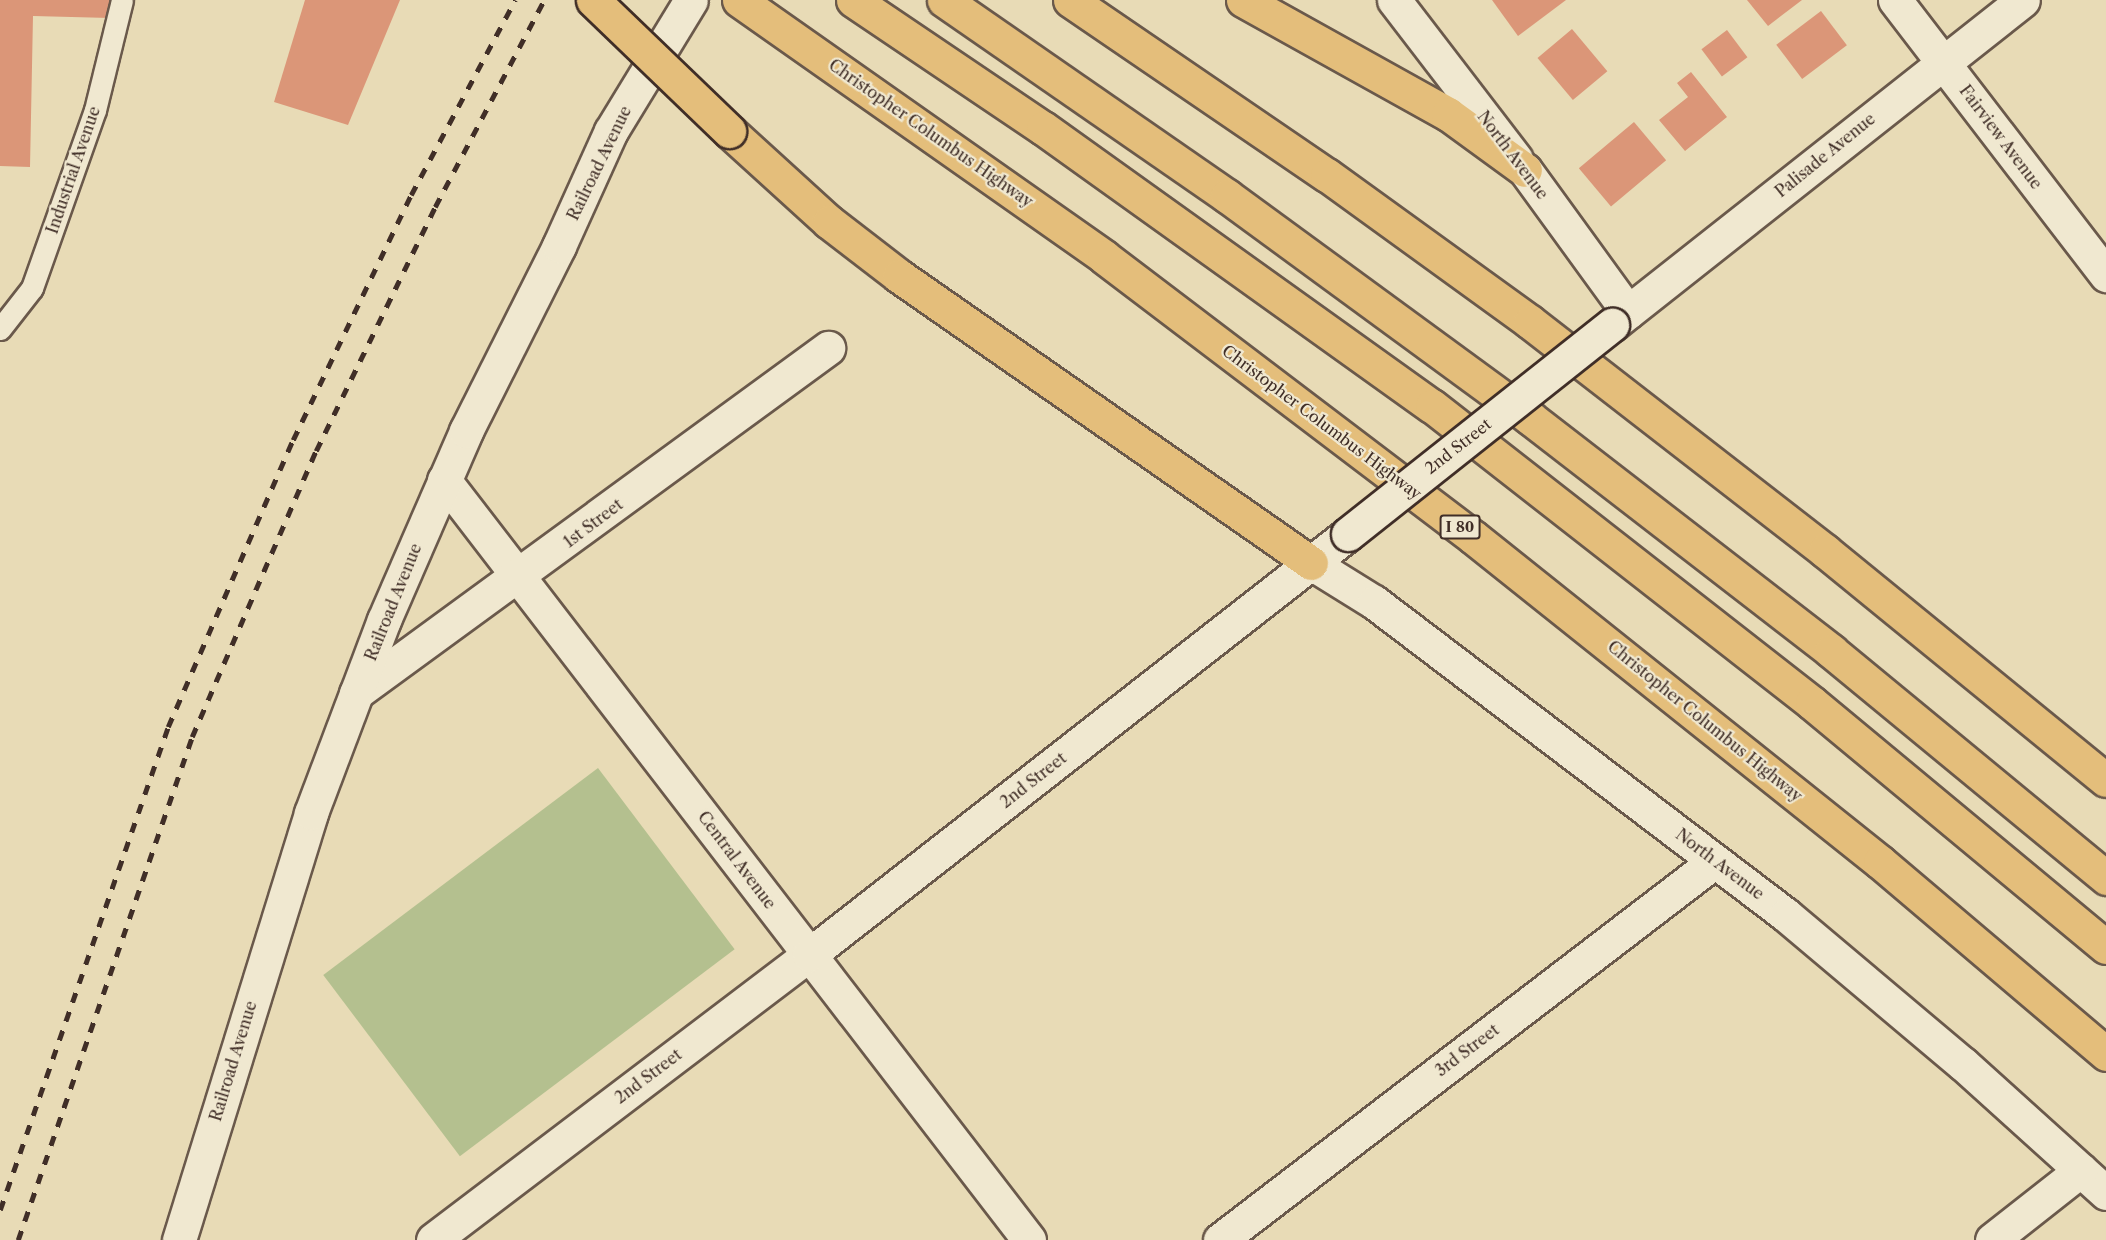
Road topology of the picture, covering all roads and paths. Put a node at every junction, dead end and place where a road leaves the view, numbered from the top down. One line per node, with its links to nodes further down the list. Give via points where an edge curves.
1 (122, 0): 16 (lane, Industrial Avenue, via 95,110 32,288)
2 (593, 0): 19 (highway, bridge, via 821,215 898,276)
3 (691, 0): 18 (street, Railroad Avenue, via 611,131)
4 (739, 0): 27 (highway, Christopher Columbus Highway / I 80, via 1104,257 1473,537 1871,854)
5 (853, 0): 25 (highway, via 1052,134 1432,406 1812,703)
6 (944, 0): 24 (highway, via 1227,196 1530,418 1831,651)
7 (1070, 0): 22 (highway, via 1327,175 1539,329 1843,565)
8 (1243, 0): 13 (highway, via 1448,114)
9 (1394, 0): 13 (street, North Avenue)
10 (1895, 0): 12 (street, Fairview Avenue)
11 (2023, 0): 12 (street, Palisade Avenue)
12 (1942, 61): 14 (street, Fairview Avenue); 15 (street, Palisade Avenue)
13 (1525, 170): 15 (street, North Avenue)
14 (2106, 275)
15 (1620, 318): 19 (street, 2nd Street, bridge)
16 (0, 329)
17 (828, 348): 20 (street, 1st Street)
18 (444, 480): 20 (street, Central Avenue); 21 (street, Railroad Avenue)
19 (1311, 563): 23 (street, North Avenue, via 1374,602); 26 (street, 2nd Street)
20 (521, 576): 21 (street, 1st Street); 26 (street, Central Avenue)
21 (356, 693): 30 (street, Railroad Avenue, via 311,813)
22 (2106, 780)
23 (1715, 861): 28 (street, North Avenue, via 1962,1063); 33 (street, 3rd Street)
24 (2106, 878)
25 (2106, 947)
26 (809, 955): 31 (street, 2nd Street); 32 (street, Central Avenue)
27 (2106, 1054)
28 (2081, 1170): 29 (street, North Avenue); 34 (street)
29 (2106, 1193)
30 (178, 1240)
31 (433, 1240)
32 (1029, 1240)
33 (1220, 1240)
34 (1992, 1240)

